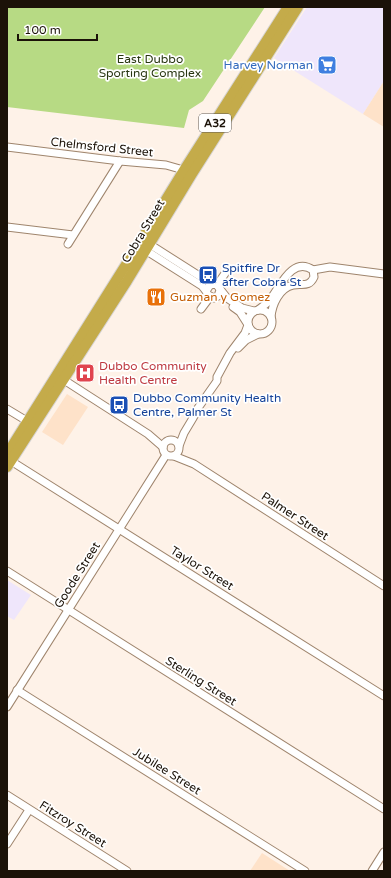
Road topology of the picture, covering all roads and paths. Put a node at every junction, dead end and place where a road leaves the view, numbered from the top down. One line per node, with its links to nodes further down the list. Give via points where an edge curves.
1 (288, 7): 5 (highway, Cobra Street / A32)
2 (298, 7): 5 (highway, Cobra Street / A32)
3 (7, 147): 4 (street, Chelmsford Street)
4 (120, 161): 5 (street, Chelmsford Street, via 166,165); 7 (street)
5 (188, 172): 9 (highway, Cobra Street / A32)
6 (7, 227): 7 (street)
7 (73, 235): 8 (street)
8 (68, 244)
9 (144, 245): 13 (street); 14 (street, via 202,286); 21 (highway, Cobra Street / A32); 22 (highway, Cobra Street / A32)
10 (312, 270): 12 (street, via 330,267); 16 (street, via 302,267 291,271 269,301); 17 (street, via 314,277 310,283 291,286 281,293 272,307)
11 (226, 272): 13 (street)
12 (384, 274)
13 (216, 286): 14 (street, via 208,286); 14 (street, via 218,296); 16 (street, via 239,306)
14 (210, 295): 15 (street); 18 (street, via 237,309)
15 (201, 309)
16 (256, 310): 17 (street, via 266,311); 18 (street, via 249,316)
17 (271, 317): 19 (street, via 272,324 268,331)
18 (248, 324): 19 (street, via 251,331); 20 (street)
19 (258, 334): 20 (street, via 246,340)
20 (226, 362): 23 (street, via 217,376 217,381)
21 (64, 380): 22 (highway, via 55,382); 27 (street)
22 (51, 392): 25 (highway, Cobra Street / A32); 26 (highway, Cobra Street / A32)
23 (198, 408): 28 (street); 30 (street)
24 (7, 409): 25 (street)
25 (27, 421): 26 (highway); 33 (highway, Cobra Street / A32)
26 (27, 434): 33 (highway, Cobra Street / A32)
27 (148, 434): 28 (street); 29 (street)
28 (169, 440): 29 (street); 30 (street, via 177,442)
29 (162, 447): 31 (street)
30 (179, 447): 32 (street); 34 (street, Palmer Street)
31 (166, 455): 32 (street); 35 (street, Goode Street)
32 (174, 456): 34 (street, Palmer Street)
33 (8, 461): 35 (street, Taylor Street)
34 (194, 464): 37 (street, Palmer Street)
35 (119, 529): 38 (street, Goode Street); 40 (street, Taylor Street)
36 (7, 571): 38 (street, Sterling Street)
37 (384, 586)
38 (68, 610): 39 (street, Goode Street); 43 (street, Sterling Street)
39 (17, 690): 41 (street, Goode Street); 49 (street, Jubilee Street)
40 (384, 696)
41 (7, 706)
42 (7, 796): 44 (street, Fitzroy Street)
43 (384, 809)
44 (29, 810): 45 (street); 47 (street, Fitzroy Street)
45 (7, 844)
46 (384, 852): 50 (street)
47 (119, 869): 48 (street, Fitzroy Street)
48 (127, 871)
49 (305, 871)
50 (372, 871)

